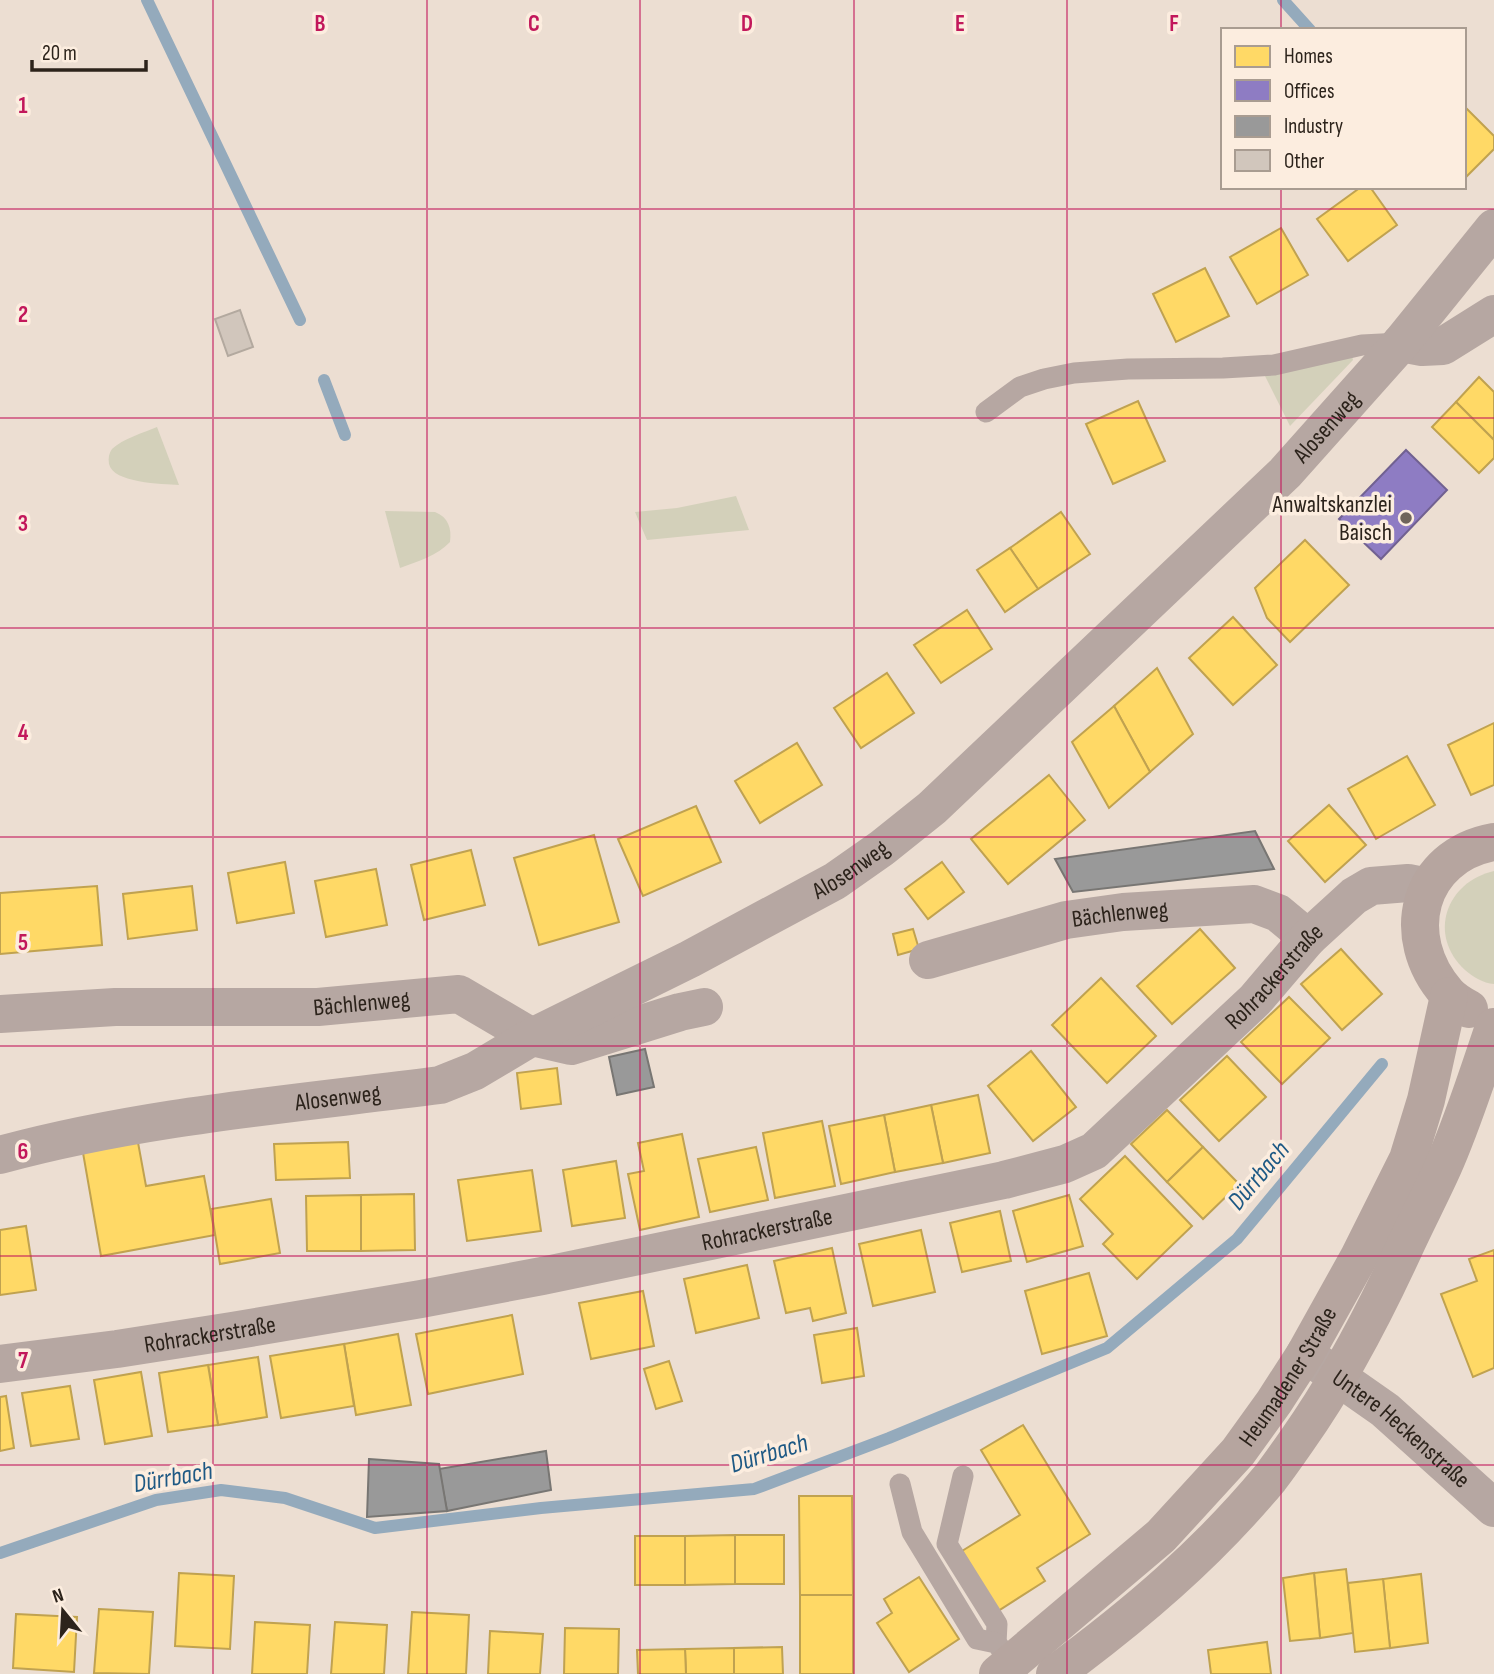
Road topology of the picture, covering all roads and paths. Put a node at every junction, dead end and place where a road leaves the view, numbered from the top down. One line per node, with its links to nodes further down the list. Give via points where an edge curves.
1 (1494, 228): 3 (street, Alosenweg)
2 (1494, 314): 3 (street, via 1443,346)
3 (1401, 342): 4 (lane, via 1362,345 1274,365 1074,373 1020,387); 14 (street, Alosenweg, via 1285,473 932,808 882,848 835,881)
4 (986, 412)
5 (1494, 842): 6 (main road, via 1475,846 1449,862)
6 (1428, 887): 7 (street, Rohrackerstraße, via 1408,883 1371,886); 9 (main road, via 1419,931 1424,955)
7 (1308, 938): 8 (street, Bächlenweg, via 1278,913 1254,904 1066,920); 17 (street, Rohrackerstraße, via 1255,1000 1094,1151 1065,1164 874,1208 434,1296)
8 (928, 960)
9 (1450, 996): 12 (main road); 16 (main road, Heumadener Straße, via 1408,1159)
10 (704, 1007): 14 (street, Bächlenweg, via 571,1046)
11 (0, 1014): 14 (street, Bächlenweg, via 115,1007 318,1007 459,994)
12 (1494, 1019)
13 (1494, 1027): 18 (main road, Heumadener Straße, via 1443,1166)
14 (532, 1037): 15 (street, Alosenweg, via 475,1071 440,1085 171,1119)
15 (0, 1155)
16 (1305, 1354): 18 (street, Untere Heckenstraße); 22 (main road, Heumadener Straße, via 1238,1452 1161,1536)
17 (0, 1364)
18 (1338, 1377): 21 (street, Untere Heckenstraße, via 1385,1410); 23 (main road, Heumadener Straße, via 1272,1476 1232,1522 1181,1573)
19 (963, 1476): 22 (lane, via 947,1544 997,1624)
20 (900, 1483): 22 (lane, via 912,1532 977,1639)
21 (1494, 1508)
22 (1007, 1663)
23 (1055, 1674)

